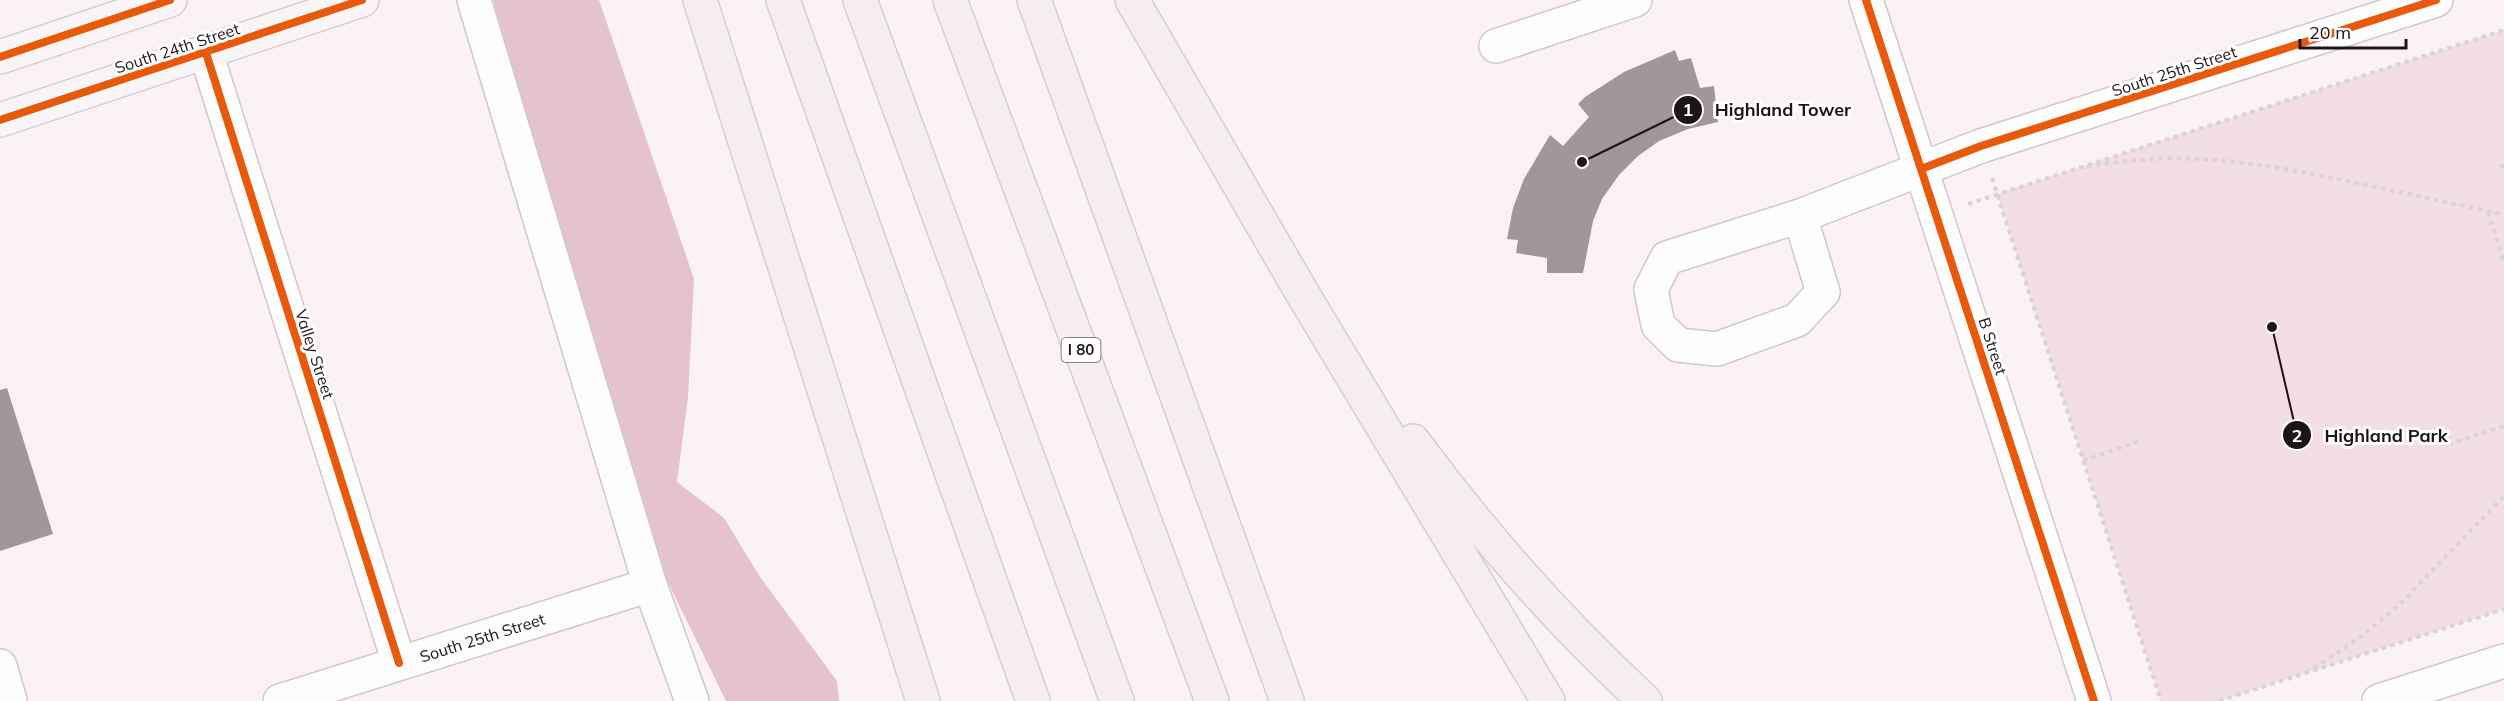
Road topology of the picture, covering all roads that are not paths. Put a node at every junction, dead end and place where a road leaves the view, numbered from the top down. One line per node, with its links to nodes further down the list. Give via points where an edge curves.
1 (170, 0): 15 (main road)
2 (362, 0): 14 (main road, South 24th Street)
3 (474, 0): 20 (street)
4 (700, 0): 27 (highway)
5 (783, 0): 28 (highway)
6 (860, 0): 29 (highway)
7 (950, 0): 30 (highway, I 80)
8 (1034, 0): 31 (highway)
9 (1132, 0): 19 (highway)
10 (1635, 0): 13 (street)
11 (1866, 0): 17 (street, B Street)
12 (2436, 0): 17 (street, South 25th Street)
13 (1496, 46)
14 (206, 53): 16 (main road, South 24th Street); 22 (street, Valley Street)
15 (0, 57)
16 (0, 120)
17 (1921, 169): 18 (street, South 25th Street); 34 (street, B Street)
18 (1800, 216): 18 (street, South 25th Street, via 1823,292 1797,320 1717,349 1678,345 1658,326 1651,290 1667,258)
19 (1300, 291): 32 (highway); 33 (highway, via 1452,494 1591,651)
20 (650, 585): 22 (street, South 25th Street); 26 (street)
21 (2504, 661): 35 (street)
22 (399, 663): 25 (street, South 25th Street)
23 (0, 666): 24 (street)
24 (10, 701)
25 (282, 701)
26 (692, 701)
27 (925, 701)
28 (1033, 701)
29 (1117, 701)
30 (1212, 701)
31 (1287, 701)
32 (1548, 701)
33 (1645, 701)
34 (2094, 701)
35 (2379, 701)

